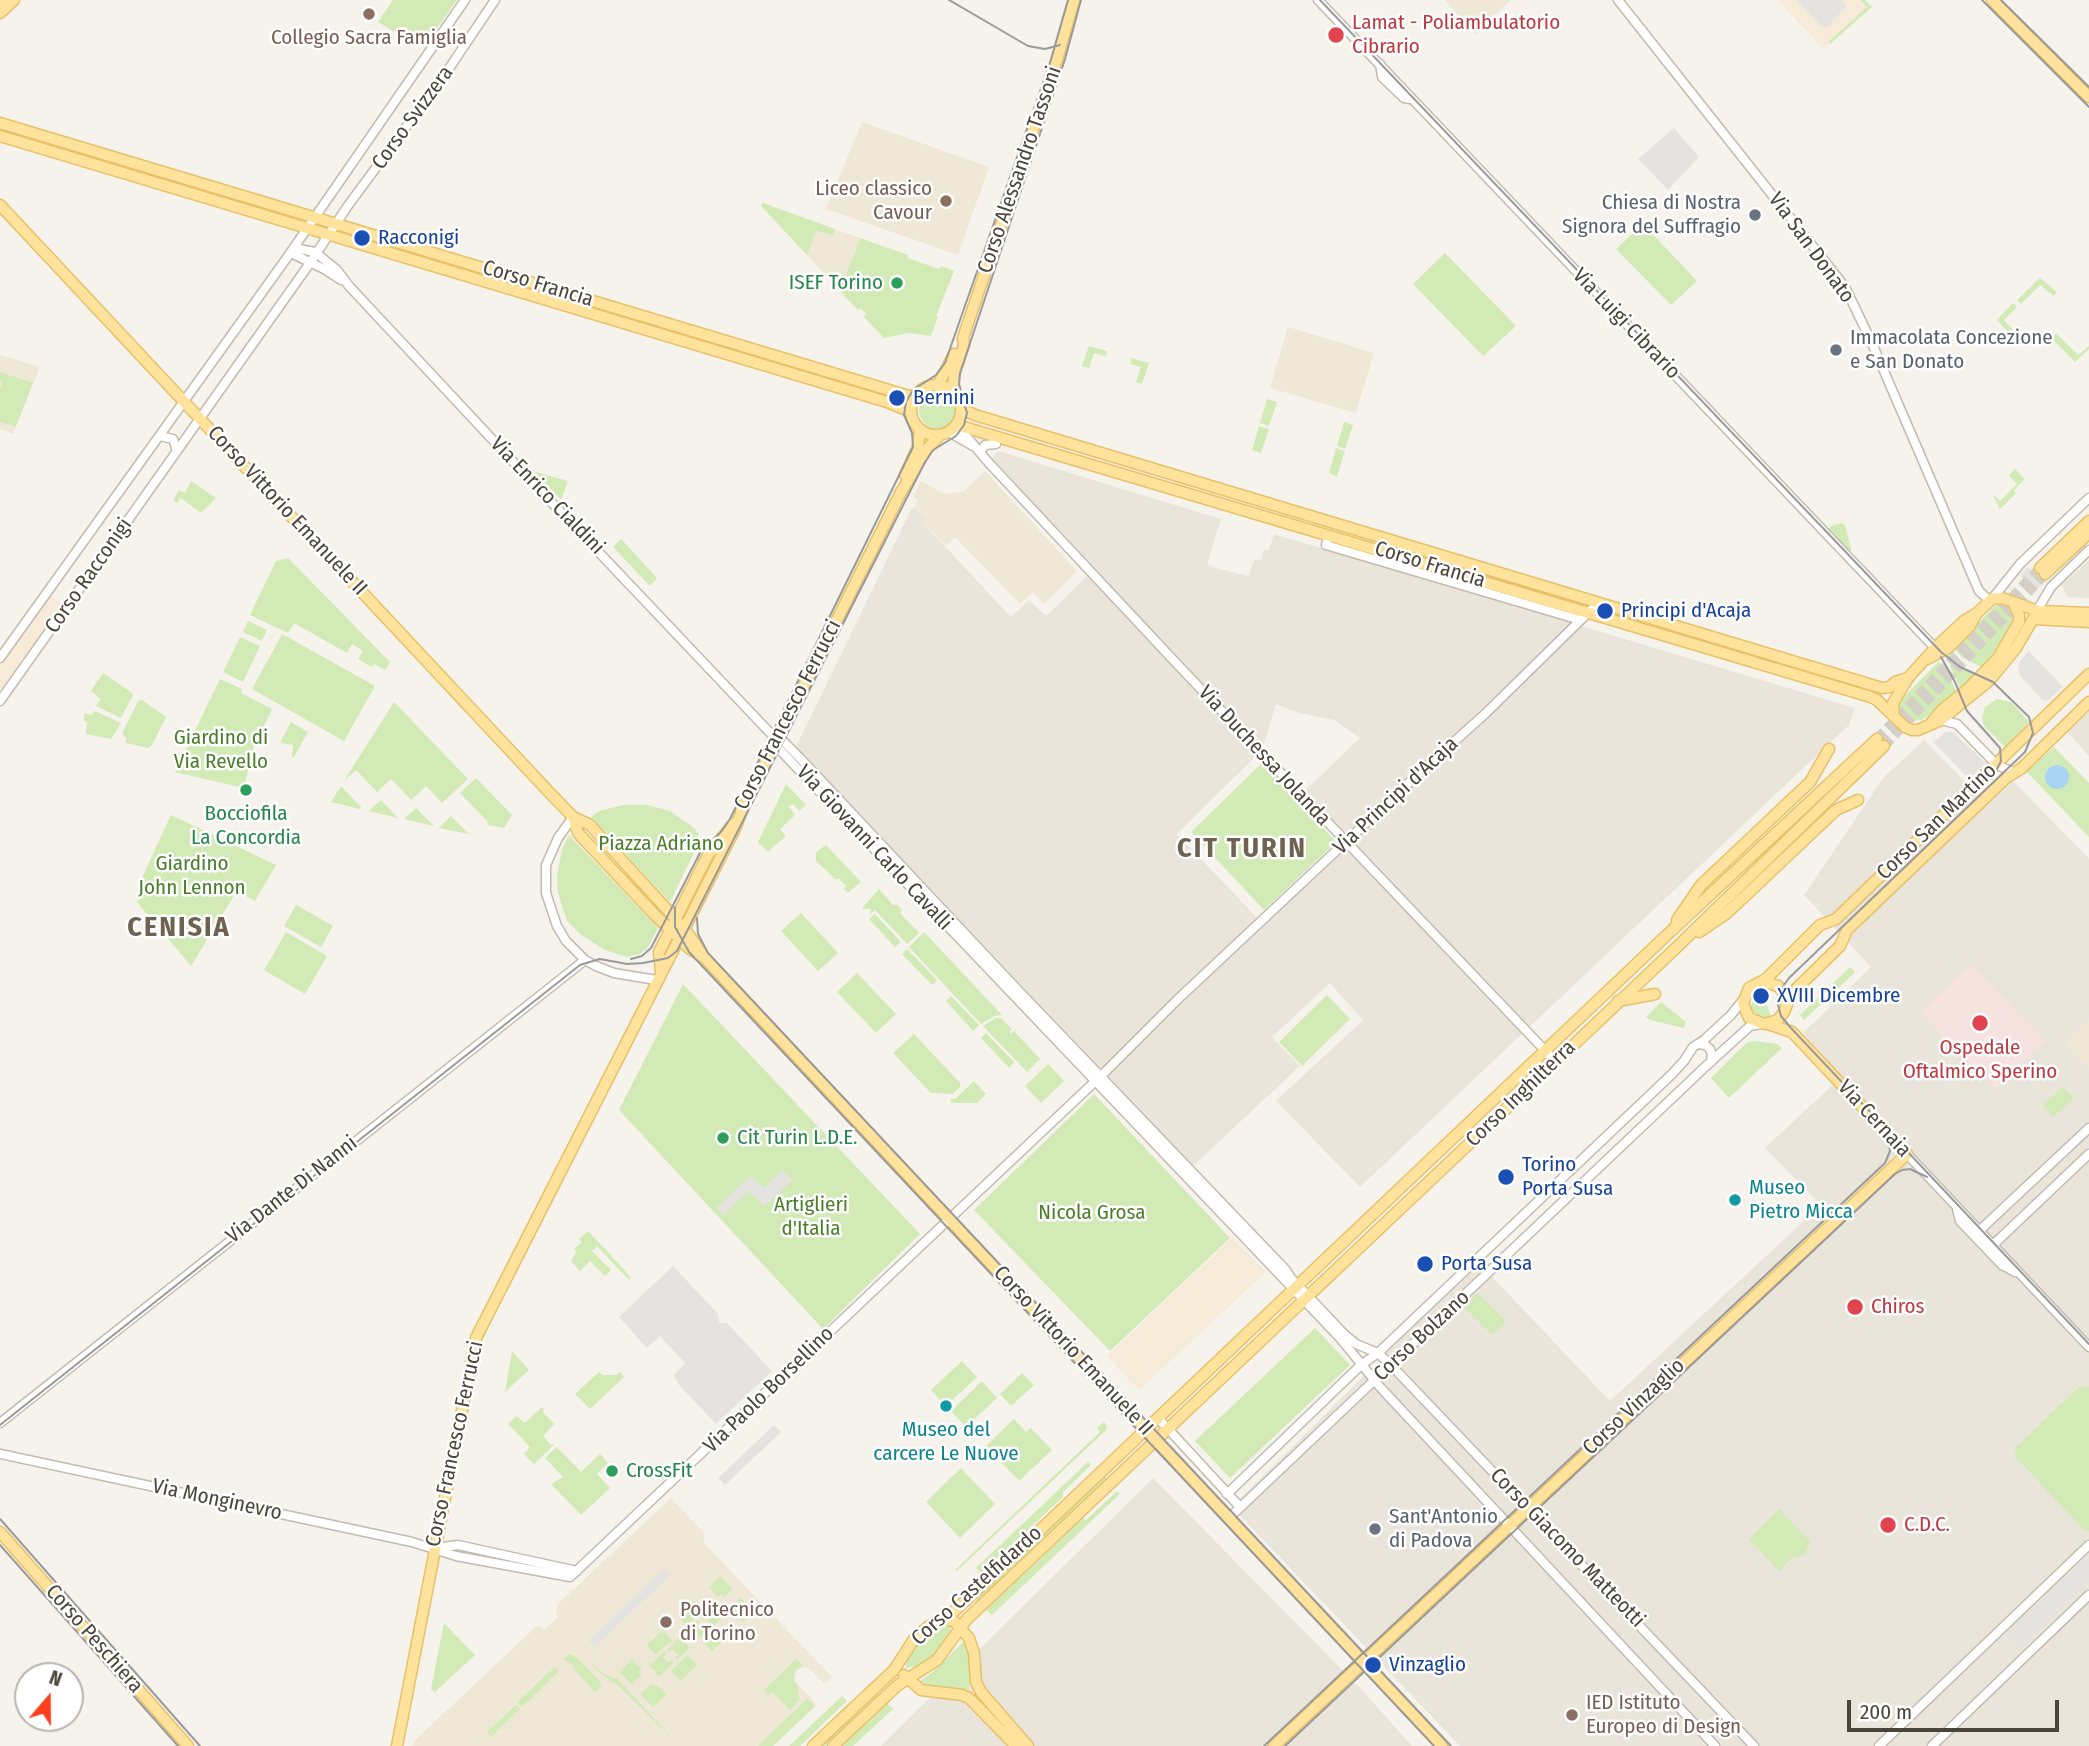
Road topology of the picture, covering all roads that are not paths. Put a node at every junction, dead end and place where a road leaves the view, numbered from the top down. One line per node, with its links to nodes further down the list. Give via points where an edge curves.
1 (14, 0): 8 (main road)
2 (465, 0): 13 (street, Corso Svizzera)
3 (495, 0): 14 (street, Corso Svizzera)
4 (1074, 0): 21 (main road, Corso Alessandro Tassoni)
5 (1318, 0): 51 (street, Via Luigi Cibrario, via 1380,64 1382,76 1394,90 1413,99)
6 (1618, 0): 42 (street, Via San Donato, via 1845,287 1979,591)
7 (1996, 1): 9 (main road)
8 (0, 13)
9 (2089, 97)
10 (0, 123): 13 (main road, Corso Francia)
11 (0, 136): 15 (main road, Corso Francia)
12 (0, 205): 25 (main road, Corso Vittorio Emanuele II)
13 (315, 217): 14 (main road, Corso Francia); 15 (street, Corso Svizzera)
14 (336, 224): 16 (street, Corso Svizzera); 24 (main road, Corso Francia)
15 (308, 228): 16 (main road, Corso Francia); 17 (street, Corso Racconigi)
16 (329, 234): 18 (street, Corso Racconigi); 27 (main road, Corso Francia)
17 (292, 251): 18 (street, via 300,248); 19 (street); 25 (street, Corso Racconigi)
18 (317, 253): 19 (street, Corso Racconigi); 20 (street, Via Enrico Cialdini)
19 (310, 264): 20 (street); 28 (street, Corso Racconigi)
20 (349, 286): 62 (street, Via Enrico Cialdini)
21 (963, 338): 22 (main road); 23 (main road)
22 (938, 385): 23 (main road); 24 (main road)
23 (953, 391): 26 (main road)
24 (916, 395): 27 (main road)
25 (185, 401): 28 (main road, Corso Vittorio Emanuele II); 32 (street, Corso Racconigi)
26 (962, 409): 29 (main road); 44 (main road, Corso Francia)
27 (911, 412): 30 (main road)
28 (201, 418): 35 (street, Corso Racconigi); 68 (main road, Corso Vittorio Emanuele II)
29 (957, 425): 31 (main road); 34 (street, Via Duchessa Jolanda); 40 (main road, Corso Francia)
30 (920, 429): 31 (main road); 36 (main road)
31 (944, 434): 34 (street, Via Duchessa Jolanda); 36 (main road, via 927,449)
32 (160, 436): 35 (street, via 173,439); 52 (street, Corso Racconigi)
33 (996, 444): 34 (street)
34 (978, 450): 69 (street, Via Duchessa Jolanda)
35 (177, 451): 57 (street, Corso Racconigi)
36 (901, 492): 62 (main road, Corso Francesco Ferrucci)
37 (2089, 498): 42 (street, via 2020,564)
38 (2089, 521): 39 (main road, via 2042,571)
39 (2089, 533)
40 (1328, 540): 45 (main road, Corso Francia); 49 (street, Corso Francia)
41 (2089, 550): 48 (street, via 2051,587)
42 (1991, 600): 43 (main road); 46 (main road)
43 (2013, 602): 48 (main road); 54 (main road, via 2019,622)
44 (1599, 603): 45 (street, Via Principi d'Acaja); 56 (main road, Corso Francia, via 1882,688)
45 (1588, 612): 49 (street, Via Principi d'Acaja); 59 (main road, Corso Francia, via 1871,697)
46 (1978, 613): 51 (main road); 53 (main road, via 1948,648)
47 (2089, 613): 48 (main road)
48 (2035, 615): 50 (main road); 54 (main road)
49 (1580, 620): 69 (street, Via Principi d'Acaja)
50 (2089, 622)
51 (1935, 648): 53 (main road)
52 (0, 658)
53 (1926, 660): 56 (main road)
54 (2001, 660): 60 (main road, via 1990,681); 61 (main road)
55 (2089, 674): 64 (main road, Corso San Martino)
56 (1908, 678): 59 (main road, via 1893,703)
57 (0, 701)
58 (2089, 702): 65 (main road, Corso San Martino)
59 (1896, 718): 61 (main road, via 1912,730)
60 (1941, 720): 61 (main road); 64 (street, via 1957,724)
61 (1930, 724)
62 (777, 739): 67 (main road, Corso Francesco Ferrucci); 89 (street, Via Giovanni Carlo Cavalli, via 779,749)
63 (1829, 749): 73 (main road, via 1810,782 1701,885)
64 (1997, 765): 65 (street); 77 (main road, Corso San Martino, via 1836,919 1820,925)
65 (2015, 773): 81 (main road, Corso San Martino, via 1847,930 1840,946 1792,993)
66 (1858, 800): 74 (main road, via 1831,814 1727,913)
67 (743, 808): 70 (main road, Corso Francesco Ferrucci, via 708,855); 72 (main road, Corso Francesco Ferrucci)
68 (573, 817): 70 (main road, Corso Vittorio Emanuele II, via 590,825); 71 (main road, Corso Vittorio Emanuele II, via 578,833); 75 (street, via 551,852 545,882 557,926)
69 (1345, 843): 85 (street, Via Duchessa Jolanda); 89 (street, Via Principi d'Acaja)
70 (675, 918): 71 (main road, Corso Francesco Ferrucci); 72 (main road, Corso Vittorio Emanuele II)
71 (670, 929): 72 (main road, Corso Vittorio Emanuele II); 76 (main road, Corso Francesco Ferrucci, via 658,954)
72 (683, 930): 76 (main road, Corso Francesco Ferrucci); 96 (main road, Corso Vittorio Emanuele II, via 690,949 704,957)
73 (1669, 933): 74 (main road, Corso Inghilterra, via 1881,742); 85 (main road, Corso Inghilterra)
74 (1678, 946): 80 (main road, Corso Inghilterra)
75 (585, 960): 76 (street, via 614,973); 110 (street, Via Dante Di Nanni)
76 (658, 976): 122 (main road, Corso Francesco Ferrucci, via 477,1334)
77 (1762, 981): 79 (main road, via 1749,988); 81 (main road, via 1779,986)
78 (1655, 994): 80 (main road)
79 (1743, 1000): 82 (main road, via 1749,1018); 84 (street)
80 (1618, 1002): 87 (main road, Corso Inghilterra)
81 (1786, 1006): 82 (main road, via 1778,1020); 83 (main road, Via Cernaia)
82 (1766, 1024): 83 (main road, Via Cernaia); 88 (street, Corso Bolzano, via 1750,1026)
83 (1792, 1032): 91 (main road, Via Cernaia)
84 (1698, 1044): 86 (street); 88 (street, via 1710,1049)
85 (1546, 1051): 87 (street, Via Duchessa Jolanda); 101 (main road, Corso Inghilterra)
86 (1689, 1054): 88 (street, via 1693,1065); 95 (street, Corso Bolzano)
87 (1555, 1061): 102 (main road, Corso Inghilterra)
88 (1707, 1065): 97 (street, Corso Bolzano)
89 (1098, 1078): 94 (street, Via Principi d'Acaja); 101 (street, Via Giovanni Carlo Cavalli)
90 (2089, 1128): 98 (street)
91 (1907, 1154): 93 (street, Via Cernaia); 117 (main road, Corso Vinzaglio)
92 (2089, 1154): 99 (street)
93 (1956, 1206): 98 (street, Via Cernaia); 100 (street, Via Cernaia, via 1960,1221 2002,1265)
94 (961, 1208): 96 (street, Via Paolo Borsellino)
95 (1527, 1212): 97 (street); 105 (street, Corso Bolzano)
96 (950, 1219): 112 (main road, Corso Vittorio Emanuele II); 123 (street, Via Paolo Borsellino)
97 (1539, 1224): 107 (street, Corso Bolzano)
98 (1979, 1231): 99 (street, Via Cernaia)
99 (1993, 1245): 100 (street, Via Cernaia)
100 (2021, 1275): 104 (street, Via Cernaia)
101 (1295, 1288): 102 (street, Via Giovanni Carlo Cavalli); 109 (main road, Corso Inghilterra)
102 (1305, 1298): 103 (street, Via Giovanni Carlo Cavalli); 111 (main road, Corso Inghilterra)
103 (1324, 1319): 105 (street, Corso Giacomo Matteotti, via 1352,1341); 106 (street, Corso Giacomo Matteotti)
104 (2089, 1347)
105 (1378, 1353): 106 (street, Corso Bolzano); 107 (street, Corso Giacomo Matteotti)
106 (1361, 1365): 108 (street, Corso Giacomo Matteotti); 115 (street, Corso Bolzano)
107 (1391, 1366): 108 (street, Corso Bolzano); 117 (street, Corso Giacomo Matteotti)
108 (1375, 1381): 116 (street, Corso Bolzano); 119 (street, Corso Giacomo Matteotti)
109 (1158, 1419): 111 (street, Corso Vittorio Emanuele II); 112 (main road, Corso Inghilterra)
110 (0, 1423)
111 (1167, 1429): 113 (main road, Corso Inghilterra); 115 (street, Corso Vittorio Emanuele II)
112 (1147, 1430): 113 (main road, Corso Vittorio Emanuele II); 125 (main road, Corso Castelfidardo)
113 (1156, 1439): 118 (main road, Corso Vittorio Emanuele II); 126 (main road, Corso Castelfidardo)
114 (0, 1454): 122 (street, Via Monginevro)
115 (1227, 1494): 116 (street, Corso Vittorio Emanuele II)
116 (1240, 1507): 118 (street, Corso Bolzano)
117 (1527, 1507): 119 (main road, Corso Vinzaglio); 141 (street, Corso Giacomo Matteotti)
118 (1229, 1518): 128 (main road, Corso Vittorio Emanuele II)
119 (1508, 1524): 128 (main road, Corso Vinzaglio); 140 (street, Corso Giacomo Matteotti)
120 (0, 1532): 132 (main road, Corso Peschiera)
121 (2089, 1545): 142 (street)
122 (434, 1548): 123 (street, Via Monginevro, via 563,1577); 133 (main road, Corso Francesco Ferrucci)
123 (575, 1574)
124 (2089, 1595): 143 (street)
125 (942, 1619): 126 (main road); 127 (main road, Corso Castelfidardo, via 914,1639)
126 (961, 1627): 129 (main road, Corso Castelfidardo, via 937,1660); 130 (main road, via 974,1653)
127 (900, 1661): 129 (main road); 134 (main road, Corso Castelfidardo)
128 (1364, 1662): 138 (main road, Corso Vinzaglio); 139 (main road, Corso Vittorio Emanuele II)
129 (907, 1679): 131 (main road, via 927,1691); 135 (main road, Corso Castelfidardo)
130 (976, 1682): 131 (main road); 137 (main road)
131 (962, 1695): 136 (main road)
132 (188, 1746)
133 (397, 1746)
134 (813, 1746)
135 (833, 1746)
136 (1017, 1746)
137 (1028, 1746)
138 (1274, 1746)
139 (1442, 1746)
140 (1715, 1746)
141 (1754, 1746)
142 (1879, 1746)
143 (1932, 1746)

